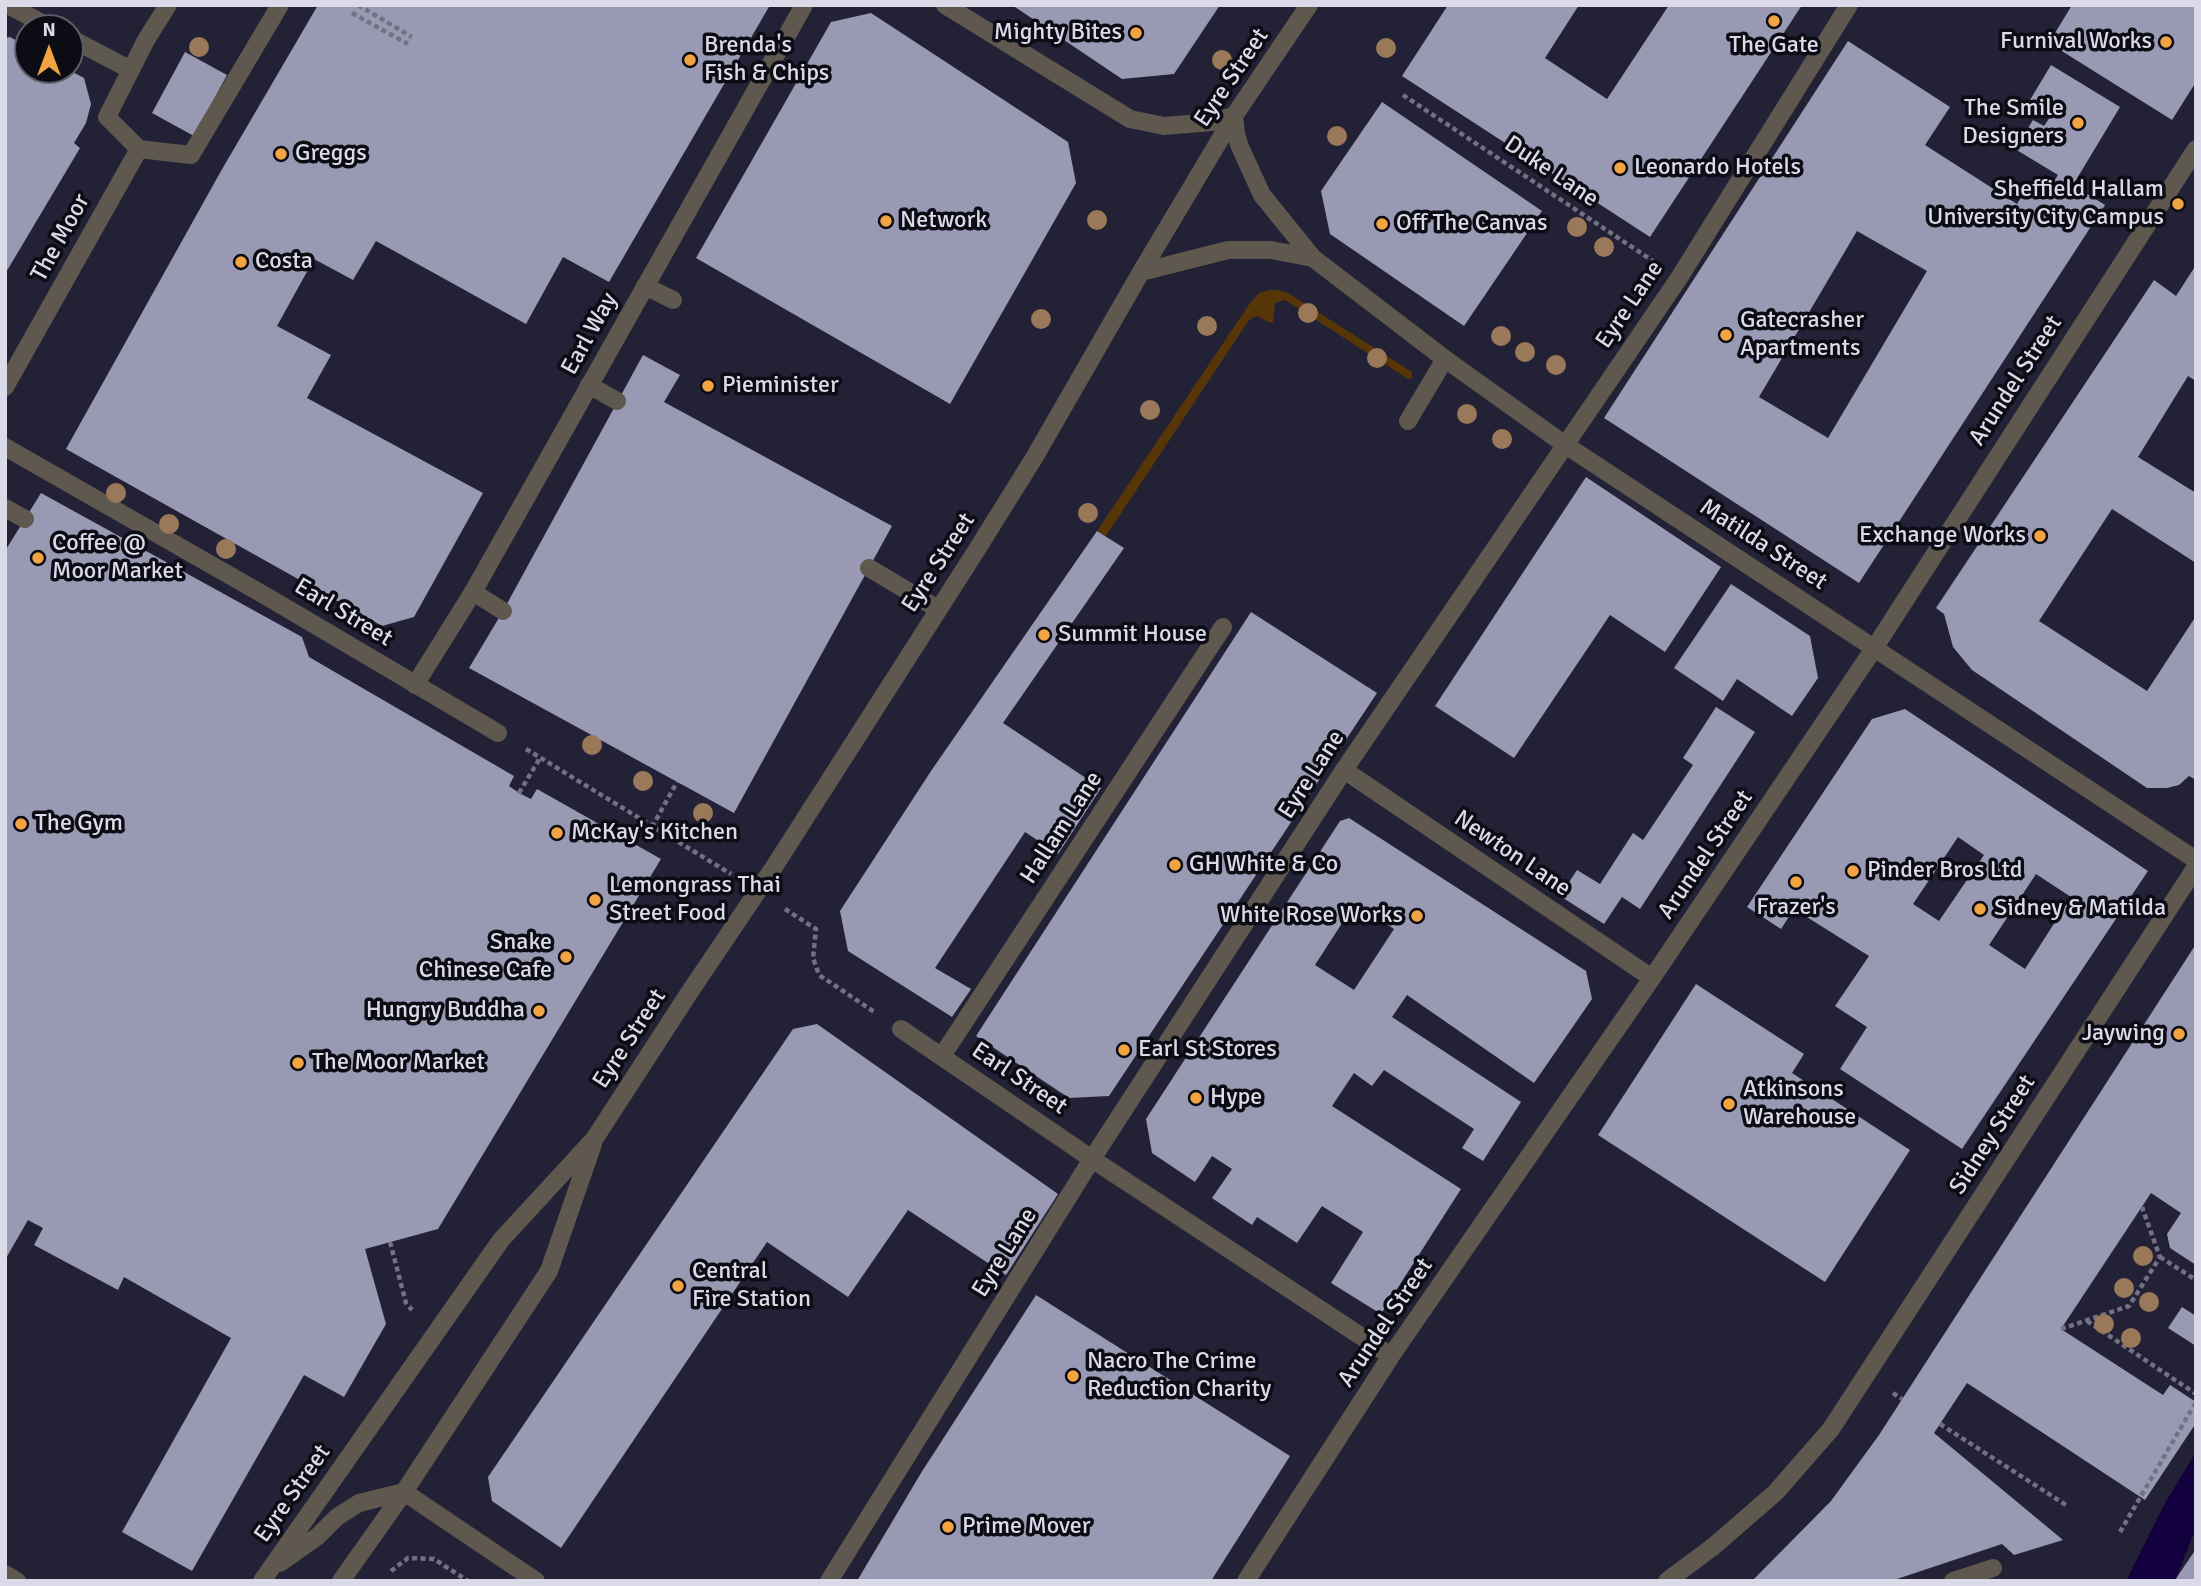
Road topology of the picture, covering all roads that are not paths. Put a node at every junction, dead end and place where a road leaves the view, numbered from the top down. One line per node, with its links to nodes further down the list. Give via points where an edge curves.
1 (8, 5): 8 (street)
2 (167, 5): 10 (street)
3 (280, 5): 12 (street, via 191,155)
4 (804, 5): 16 (street, Earl Way)
5 (945, 5): 11 (street, via 1130,119 1164,126)
6 (1309, 5): 11 (street, Eyre Street)
7 (1849, 5): 23 (street, Eyre Lane, via 1679,278)
8 (25, 14)
9 (84, 45): 10 (street)
10 (131, 70): 12 (street, via 107,117)
11 (1234, 116): 14 (street, Matilda Street, via 1240,147 1262,195); 15 (street, Eyre Street)
12 (139, 149): 20 (street, The Moor)
13 (2196, 149): 32 (street, Arundel Street)
14 (1313, 258): 15 (street, Matilda Street, via 1247,248); 18 (street, Matilda Street)
15 (1141, 272): 29 (street, Eyre Street, via 1034,458)
16 (645, 286): 17 (street); 19 (street, Earl Way)
17 (673, 300)
18 (1445, 359): 22 (street); 23 (street, Matilda Street)
19 (589, 385): 21 (street); 28 (street, Earl Way)
20 (5, 387)
21 (617, 401)
22 (1408, 421)
23 (1564, 444): 32 (street, Matilda Street); 35 (street, Eyre Lane)
24 (5, 447): 33 (street, Earl Street)
25 (5, 508): 26 (street)
26 (25, 519)
27 (869, 568): 29 (street)
28 (473, 592): 30 (street); 33 (street, Earl Way)
29 (939, 609): 41 (street, Eyre Street)
30 (503, 611)
31 (1223, 627): 40 (street, Hallam Lane)
32 (1875, 647): 36 (street, Matilda Street); 38 (street, Arundel Street)
33 (415, 685): 34 (street, Earl Street)
34 (498, 733)
35 (1344, 770): 38 (street, Newton Lane); 42 (street, Eyre Lane)
36 (2196, 860)
37 (2196, 867): 53 (street, Sidney Street, via 1831,1429 1776,1492)
38 (1652, 978): 43 (street, Arundel Street)
39 (901, 1029): 40 (street, Earl Street)
40 (942, 1056): 42 (street, Earl Street)
41 (595, 1139): 44 (street, Eyre Street, via 550,1271); 47 (street, Eyre Street, via 501,1240)
42 (1092, 1159): 43 (street, Earl Street); 51 (street, Eyre Lane)
43 (1391, 1356): 52 (street, Arundel Street)
44 (404, 1492): 47 (street, via 359,1503); 49 (street, Eyre Street); 50 (street)
45 (1993, 1568): 54 (street)
46 (5, 1574): 48 (street)
47 (266, 1576)
48 (17, 1581)
49 (341, 1581)
50 (536, 1581)
51 (829, 1581)
52 (1246, 1581)
53 (1667, 1581)
54 (1953, 1581)

